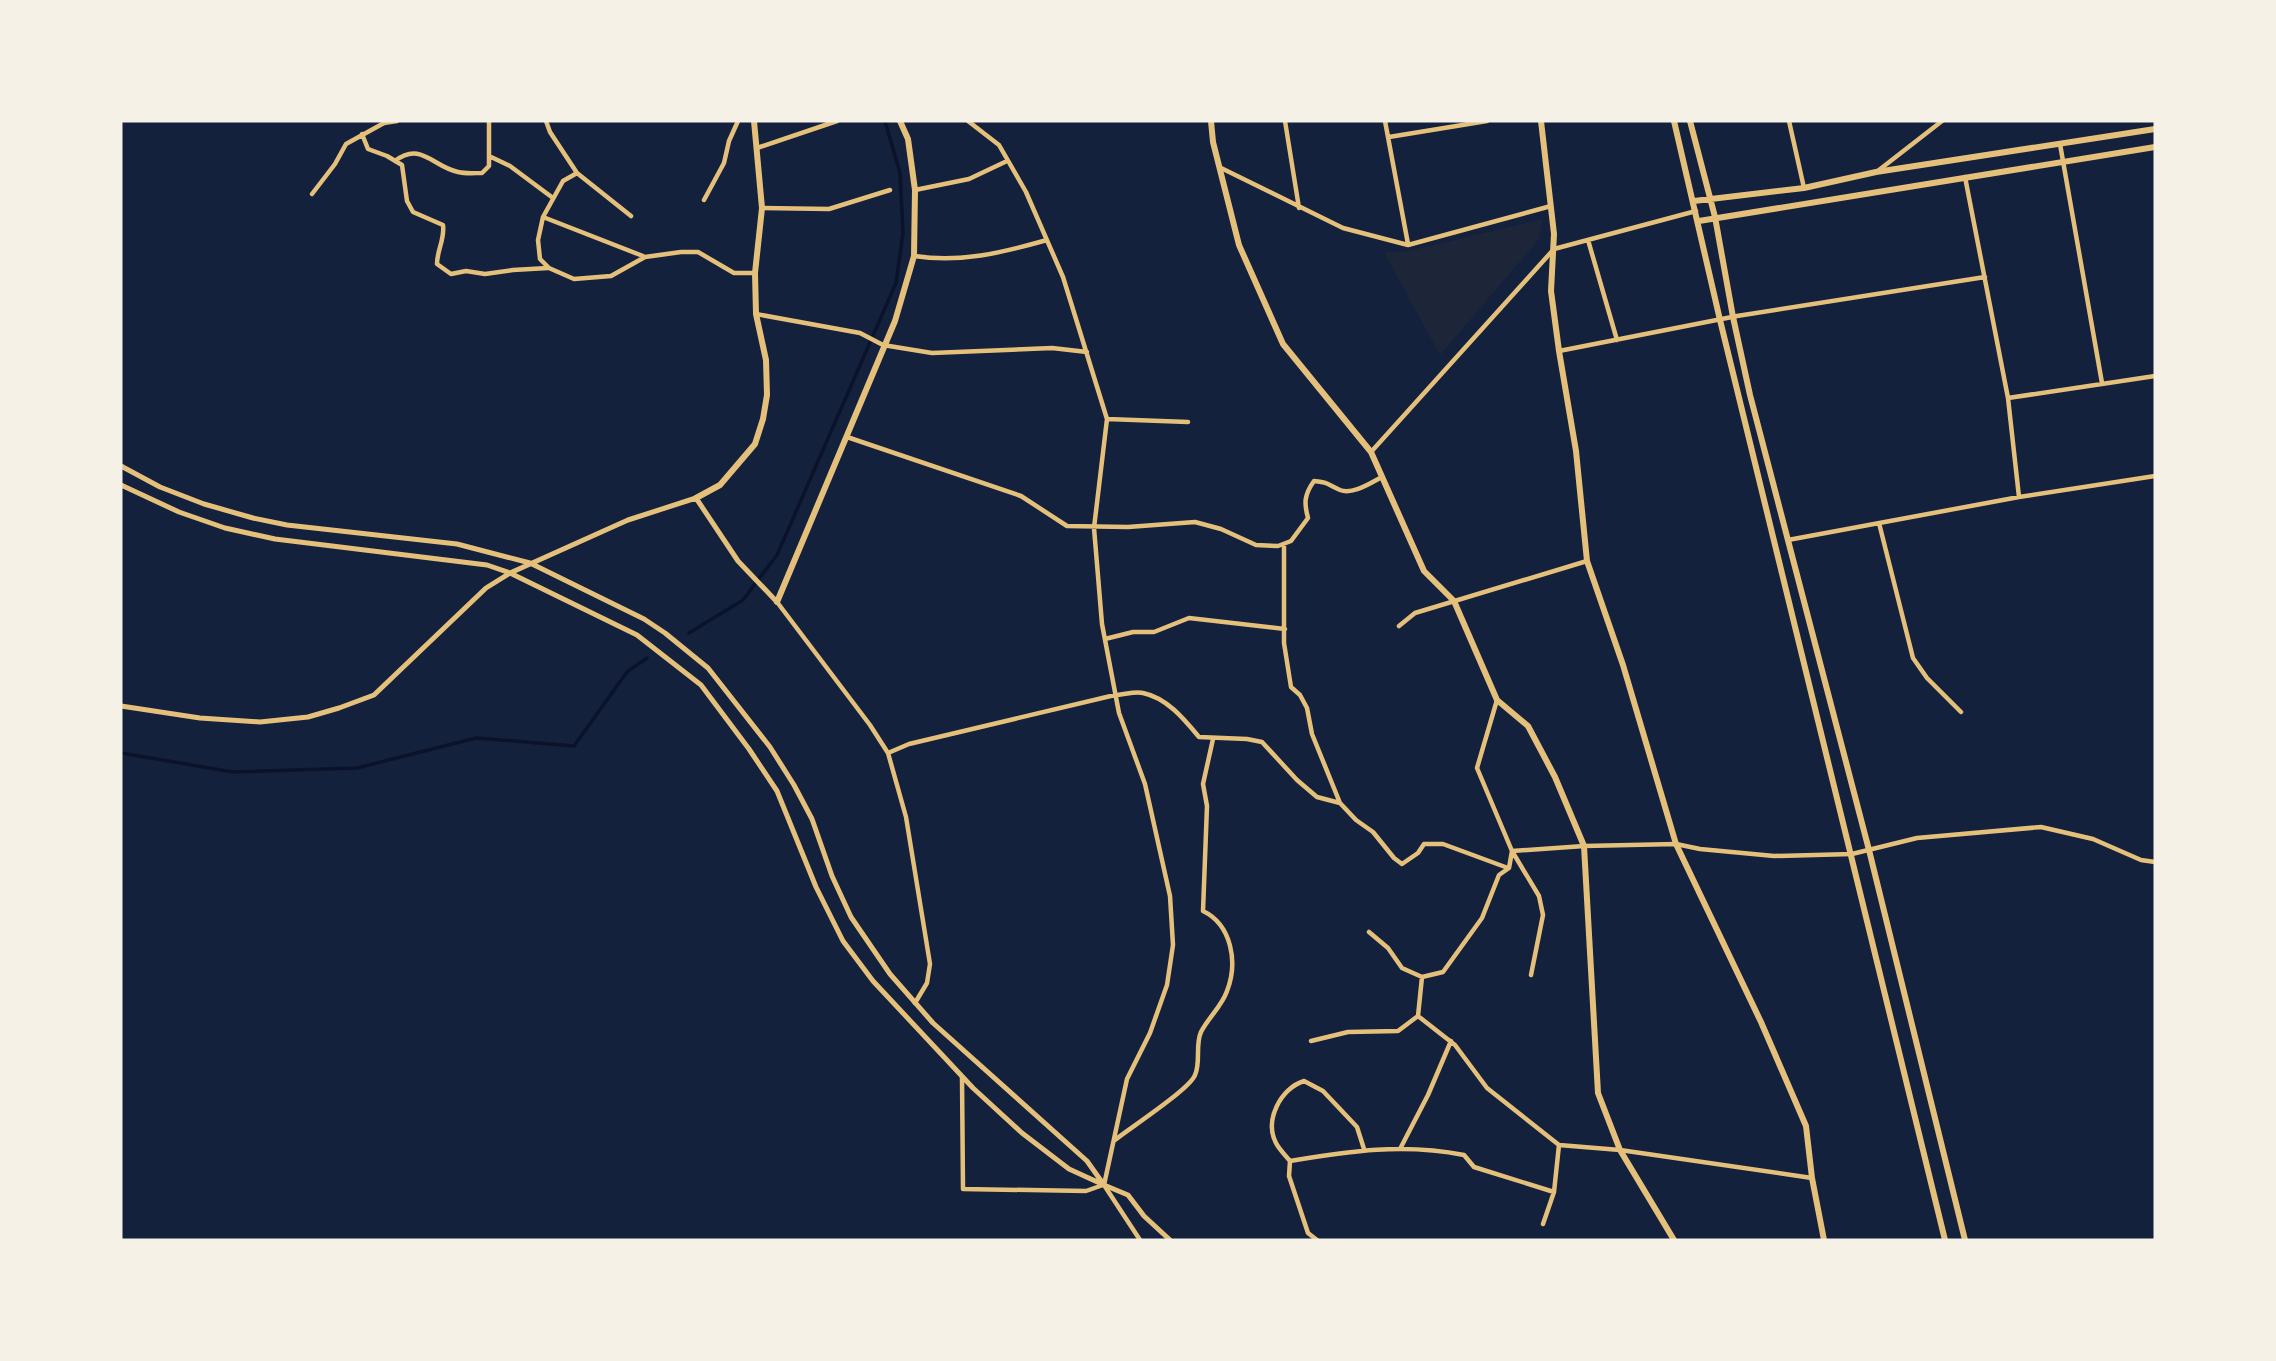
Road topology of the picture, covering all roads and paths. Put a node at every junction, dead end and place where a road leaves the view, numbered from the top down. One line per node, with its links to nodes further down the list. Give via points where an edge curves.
1 (397, 121): 18 (street)
2 (489, 121): 25 (street)
3 (546, 121): 30 (street)
4 (738, 121): 39 (street, via 724,163)
5 (754, 121): 24 (main road)
6 (837, 121): 24 (street)
7 (900, 121): 35 (main road, via 908,139)
8 (968, 121): 27 (street, via 999,145)
9 (1211, 121): 29 (main road)
10 (1284, 121): 43 (street)
11 (1385, 121): 21 (street)
12 (1487, 121): 21 (street)
13 (1541, 121): 41 (main road)
14 (1674, 121): 40 (main road)
15 (1690, 121): 38 (main road)
16 (1789, 121): 33 (street)
17 (1942, 121): 31 (street)
18 (383, 122): 20 (street)
19 (2155, 129): 22 (main road)
20 (362, 134): 26 (street, via 369,149); 36 (street, via 346,144)
21 (1389, 137): 51 (street)
22 (2060, 144): 28 (street); 31 (main road)
23 (2155, 147): 28 (main road)
24 (757, 148): 42 (main road)
25 (489, 156): 26 (street, via 489,166 482,173 457,172 417,152); 37 (street)
26 (395, 161): 55 (street, via 402,165 413,212 443,225 437,254 441,269 451,274 485,275)
27 (1007, 161): 35 (street, via 969,179); 49 (street)
28 (2063, 162): 32 (main road); 66 (street)
29 (1221, 168): 43 (street); 71 (main road, via 1239,245 1283,344)
30 (578, 173): 37 (street, via 563,181); 45 (street)
31 (1876, 173): 33 (main road)
32 (1965, 176): 47 (main road); 57 (street)
33 (1804, 188): 38 (main road)
34 (890, 190): 42 (street, via 830,209)
35 (915, 190): 53 (main road)
36 (312, 194)
37 (553, 198): 46 (street)
38 (1710, 198): 40 (main road); 47 (main road)
39 (704, 200)
40 (1694, 201): 44 (main road)
41 (1551, 206): 51 (street); 52 (main road)
42 (762, 208): 56 (main road)
43 (1299, 208): 51 (street, via 1343,228)
44 (1696, 211): 48 (main road); 50 (street)
45 (631, 216)
46 (543, 217): 54 (street); 55 (street, via 540,259)
47 (1715, 217): 48 (main road); 59 (main road)
48 (1699, 221): 60 (main road)
49 (1047, 240): 53 (street, via 983,257); 64 (street)
50 (1588, 240): 52 (street); 61 (street)
51 (1408, 245)
52 (1554, 249): 63 (main road, via 1552,291); 71 (street)
53 (914, 256): 62 (main road)
54 (645, 257): 55 (street, via 611,276 574,279); 56 (street, via 698,252 734,273)
55 (549, 268)
56 (755, 273): 58 (main road)
57 (1985, 277): 59 (street); 67 (street)
58 (756, 314): 62 (street, via 860,333); 77 (main road, via 766,360 767,395 759,432 755,444 720,485)
59 (1732, 317): 60 (street); 80 (main road)
60 (1720, 320): 61 (street); 101 (main road)
61 (1617, 340): 63 (street)
62 (883, 345): 64 (street, via 932,353 1052,348); 70 (main road)
63 (1559, 351): 82 (main road, via 1576,451)
64 (1087, 352): 68 (street)
65 (2155, 376): 66 (street)
66 (2102, 383): 67 (street)
67 (2008, 398): 76 (street)
68 (1107, 419): 69 (street); 79 (street)
69 (1188, 422)
70 (847, 437): 79 (street, via 1021,496 1067,526); 86 (main road)
71 (1371, 452): 74 (main road)
72 (121, 467): 83 (street, via 204,504 253,518 457,544)
73 (2155, 476): 76 (street)
74 (1382, 477): 81 (street, via 1357,490 1341,491 1328,482 1314,481 1306,492 1308,519 1291,541); 85 (main road, via 1424,571)
75 (121, 485): 84 (street, via 225,528 275,539 487,565)
76 (2020, 497): 78 (street)
77 (696, 498): 83 (street, via 628,520); 86 (street, via 738,561)
78 (1879, 523): 80 (street); 93 (street, via 1913,658)
79 (1094, 527): 81 (street, via 1195,522 1256,545); 89 (street)
80 (1788, 540): 99 (main road)
81 (1284, 543): 88 (street)
82 (1587, 561): 85 (street); 97 (main road)
83 (530, 563): 84 (street); 107 (street, via 644,619 708,668 794,785 851,917)
84 (510, 573): 92 (street, via 486,587 374,695 339,708 308,718 260,722); 111 (street, via 638,635 701,685 777,791 816,887 844,941 873,981)
85 (1454, 601): 87 (street, via 1415,613); 91 (main road)
86 (777, 602): 95 (street)
87 (1399, 626)
88 (1285, 629): 89 (street, via 1189,618 1154,632); 96 (street, via 1291,687 1307,708 1312,734)
89 (1105, 639): 90 (street)
90 (1115, 695): 94 (street, via 1142,693 1164,702 1199,737); 95 (street); 112 (street, via 1145,784 1170,896 1173,945 1167,985 1127,1079)
91 (1497, 700): 98 (main road, via 1528,726); 100 (street, via 1477,768)
92 (121, 706)
93 (1962, 712)
94 (1213, 738): 96 (street, via 1262,742 1317,797); 112 (street, via 1203,784 1208,806 1203,911 1223,927 1232,954 1232,975 1227,993 1200,1034 1195,1076)
95 (888, 752): 107 (street, via 906,817 930,964 927,983)
96 (1340, 803): 103 (street, via 1402,864 1424,844 1443,844)
97 (1675, 844): 98 (street); 101 (street, via 1773,856); 118 (main road, via 1806,1126)
98 (1584, 846): 100 (street); 116 (main road, via 1598,1093)
99 (1869, 850): 101 (street); 102 (street, via 1917,838 2041,827); 128 (main road)
100 (1512, 851): 103 (street); 105 (street, via 1539,896 1543,915)
101 (1852, 854): 127 (main road)
102 (2155, 862)
103 (1508, 869): 106 (street, via 1499,875 1482,918 1443,972)
104 (1369, 932): 106 (street, via 1402,968)
105 (1531, 975)
106 (1422, 977): 108 (street)
107 (915, 1003): 119 (street, via 1087,1161)
108 (1418, 1016): 109 (street, via 1398,1031 1348,1032); 110 (street)
109 (1311, 1041)
110 (1451, 1041): 113 (street, via 1487,1088); 115 (street)
111 (962, 1077): 119 (street, via 1069,1169); 119 (street, via 963,1189 1086,1191)
112 (1114, 1140): 119 (street)
113 (1559, 1145): 116 (street); 120 (street)
114 (1364, 1149): 115 (street); 117 (street); 117 (street, via 1357,1127 1323,1091 1304,1081 1291,1085 1272,1118 1276,1144)
115 (1400, 1149): 120 (street, via 1464,1155 1474,1167)
116 (1620, 1150): 118 (street); 125 (main road)
117 (1290, 1161): 124 (street, via 1289,1177 1308,1233)
118 (1812, 1178): 126 (main road)
119 (1104, 1185): 122 (street); 123 (street, via 1128,1195)
120 (1554, 1192): 121 (street)
121 (1543, 1224)
122 (1140, 1240)
123 (1170, 1240)
124 (1317, 1240)
125 (1674, 1240)
126 (1824, 1240)
127 (1945, 1240)
128 (1965, 1240)

